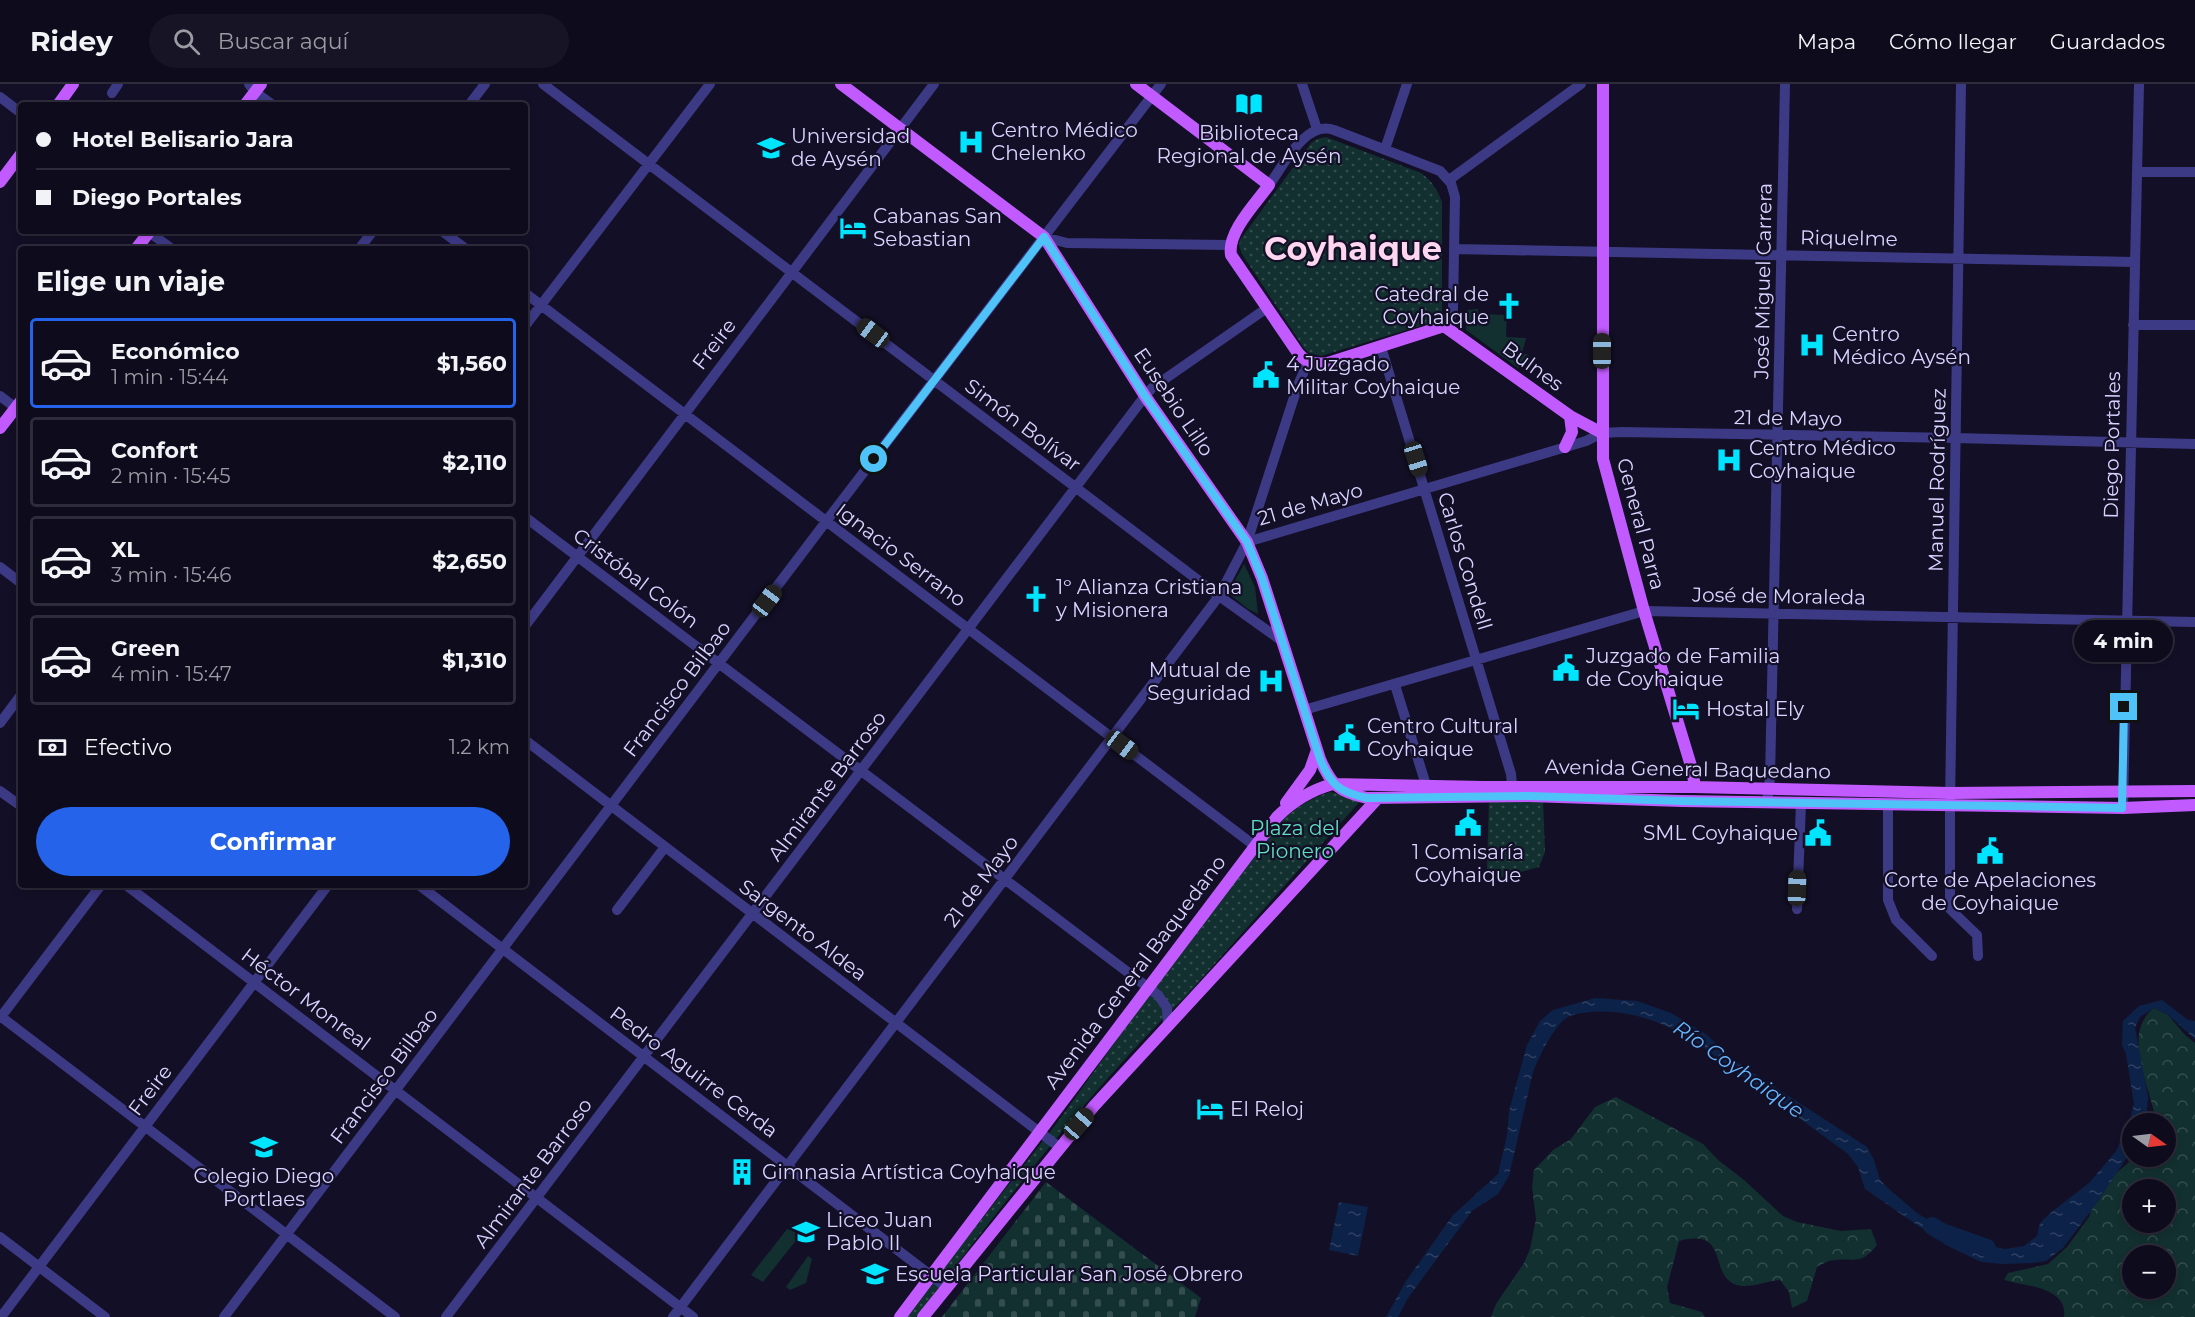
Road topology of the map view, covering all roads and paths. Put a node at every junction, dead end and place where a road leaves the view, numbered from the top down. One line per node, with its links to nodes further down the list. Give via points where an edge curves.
1 (73, 84): 19 (main road)
2 (485, 84): 22 (street)
3 (543, 84): 28 (street, Simón Bolívar)
4 (710, 84): 28 (street)
5 (842, 84): 24 (main road, Eusebio Lillo)
6 (934, 84): 24 (street, Freire)
7 (1136, 84): 17 (main road)
8 (1161, 84): 17 (street, Francisco Bilbao)
9 (1302, 84): 25 (street)
10 (1407, 84): 26 (street)
11 (1581, 84): 31 (street)
12 (1603, 84): 43 (main road, General Parra)
13 (1785, 84): 44 (street, José Miguel Carrera)
14 (1961, 84): 45 (street, Manuel Rodríguez)
15 (2139, 84): 29 (street, Diego Portales)
16 (255, 87): 20 (main road); 21 (street)
17 (1152, 96): 33 (main road); 37 (street, Francisco Bilbao)
18 (0, 97): 23 (street)
19 (60, 102)
20 (247, 102)
21 (270, 102)
22 (471, 102)
23 (18, 111)
24 (900, 128): 37 (main road, Eusebio Lillo); 47 (street, Freire)
25 (1317, 129): 26 (street, via 1330,128); 33 (street, via 1304,138)
26 (1385, 149): 31 (street, via 1434,168)
27 (18, 158): 32 (main road)
28 (649, 164): 47 (street, Simón Bolívar); 49 (street)
29 (2137, 172): 30 (street); 46 (street, Diego Portales)
30 (2195, 172)
31 (1449, 180): 42 (street, via 1455,197)
32 (0, 182)
33 (1269, 185): 38 (main road, via 1236,230)
34 (153, 234): 39 (street)
35 (371, 234): 40 (street)
36 (446, 234): 41 (street)
37 (1044, 237): 38 (street, via 1067,243); 57 (street, Francisco Bilbao); 59 (main road, Eusebio Lillo)
38 (1230, 245): 50 (main road, via 1234,261)
39 (168, 246)
40 (361, 246)
41 (462, 246)
42 (1454, 249): 43 (street, Riquelme); 54 (street, via 1452,313)
43 (1603, 251): 44 (street, Riquelme); 64 (main road, General Parra)
44 (1781, 254): 45 (street, Riquelme); 65 (street, José Miguel Carrera)
45 (1958, 258): 46 (street, Riquelme); 66 (street, Manuel Rodríguez)
46 (2135, 262): 52 (street, Diego Portales)
47 (792, 271): 57 (street, Simón Bolívar); 61 (street, Freire)
48 (528, 295): 49 (street, Ignacio Serrano)
49 (541, 305): 51 (street); 61 (street, Ignacio Serrano)
50 (1267, 308): 56 (main road); 59 (street, Almirante Barroso)
51 (528, 322)
52 (2133, 325): 53 (street); 67 (street, Diego Portales)
53 (2195, 325)
54 (1444, 326): 55 (main road); 62 (main road, Bulnes)
55 (1381, 346): 56 (main road, via 1328,363); 71 (street, Carlos Condell)
56 (1308, 362): 74 (street)
57 (935, 380): 70 (street, Simón Bolívar); 73 (street, Francisco Bilbao)
58 (0, 396): 60 (street)
59 (1145, 396): 70 (street, Almirante Barroso); 74 (main road, Eusebio Lillo)
60 (18, 404): 63 (main road)
61 (685, 415): 73 (street, Ignacio Serrano); 75 (street, Freire)
62 (1570, 416): 64 (main road, Bulnes); 69 (main road, via 1572,432)
63 (0, 428)
64 (1602, 433): 65 (street, 21 de Mayo); 69 (street, 21 de Mayo); 79 (main road, General Parra, via 1604,469)
65 (1777, 436): 66 (street, 21 de Mayo); 80 (street, José Miguel Carrera)
66 (1955, 438): 67 (street, 21 de Mayo); 81 (street, Manuel Rodríguez)
67 (2130, 443): 68 (street, 21 de Mayo); 82 (street, Diego Portales)
68 (2195, 444)
69 (1565, 447): 71 (street, 21 de Mayo)
70 (1076, 487): 78 (street, Simón Bolívar); 85 (street, Almirante Barroso)
71 (1425, 489): 74 (street, 21 de Mayo); 87 (street, Carlos Condell)
72 (528, 519): 75 (street, Cristóbal Colón)
73 (826, 522): 85 (street, Ignacio Serrano); 88 (street, Francisco Bilbao)
74 (1247, 542): 78 (street, 21 de Mayo); 86 (main road, Eusebio Lillo)
75 (578, 556): 83 (street, Freire); 88 (street, Cristóbal Colón)
76 (0, 567): 77 (street)
77 (18, 581)
78 (1219, 596): 86 (street, Simón Bolívar); 93 (street, 21 de Mayo)
79 (1644, 611): 80 (street, José de Moraleda); 87 (street, José de Moraleda); 99 (main road, General Parra)
80 (1773, 614): 81 (street, José de Moraleda); 104 (street, José Miguel Carrera)
81 (1953, 616): 82 (street, José de Moraleda); 106 (street, Manuel Rodríguez)
82 (2127, 621): 84 (street, José de Moraleda); 103 (street, Diego Portales)
83 (528, 622)
84 (2195, 622)
85 (968, 629): 93 (street, Ignacio Serrano); 96 (street, Almirante Barroso)
86 (1281, 641): 91 (main road, Eusebio Lillo)
87 (1476, 659): 89 (street, José de Moraleda); 102 (street, Carlos Condell)
88 (720, 663): 96 (street, Cristóbal Colón); 112 (street, Francisco Bilbao)
89 (1395, 685): 91 (street, José de Moraleda); 98 (street)
90 (18, 699): 92 (street)
91 (1304, 710): 95 (main road, Eusebio Lillo)
92 (0, 723)
93 (1112, 738): 115 (street, Ignacio Serrano); 117 (street, 21 de Mayo)
94 (528, 742): 112 (street, Sargento Aldea)
95 (1317, 750): 97 (main road, Eusebio Lillo); 114 (main road, via 1310,770)
96 (861, 770): 117 (street, Cristóbal Colón); 124 (street, Almirante Barroso)
97 (1333, 784): 98 (main road, Avenida General Baquedano); 105 (main road, via 1354,795); 114 (main road, Avenida General Baquedano, via 1302,797)
98 (1426, 785): 102 (main road, Avenida General Baquedano)
99 (1695, 787): 102 (main road, Avenida General Baquedano); 104 (main road, Avenida General Baquedano); 107 (main road)
100 (2195, 790): 103 (main road, Avenida General Baquedano)
101 (0, 791): 109 (street)
102 (1513, 792): 105 (main road, Avenida General Baquedano); 107 (main road, Avenida General Baquedano)
103 (2122, 793): 106 (main road, Avenida General Baquedano); 113 (street, Diego Portales)
104 (1768, 795): 106 (main road, Avenida General Baquedano); 107 (main road, Avenida General Baquedano); 108 (main road, Avenida General Baquedano)
105 (1378, 798): 132 (main road)
106 (1950, 799): 110 (main road, Avenida General Baquedano); 113 (main road, Avenida General Baquedano); 127 (street, Manuel Rodríguez, via 1950,909 1977,935)
107 (1682, 801)
108 (1801, 803): 110 (main road, Avenida General Baquedano); 122 (street)
109 (18, 804)
110 (1888, 804): 126 (street, via 1888,900 1896,920)
111 (2195, 805): 113 (main road, Avenida General Baquedano)
112 (611, 806): 116 (street, Sargento Aldea); 125 (street, Francisco Bilbao)
113 (2122, 808)
114 (1277, 817): 115 (main road, Avenida General Baquedano)
115 (1255, 846): 129 (main road, Avenida General Baquedano)
116 (665, 847): 123 (street); 124 (street, Sargento Aldea)
117 (1005, 880): 129 (street, Cristóbal Colón); 131 (street, 21 de Mayo)
118 (99, 888): 130 (street)
119 (130, 888): 128 (street, Héctor Monreal)
120 (326, 888): 128 (street, Freire)
121 (423, 888): 125 (street, Pedro Aguirre Cerda)
122 (1797, 909)
123 (617, 910)
124 (752, 914): 131 (street, Sargento Aldea); 133 (street, Almirante Barroso)
125 (503, 949): 133 (street, Pedro Aguirre Cerda); 134 (street, Francisco Bilbao)
126 (1932, 956)
127 (1978, 956)
128 (254, 982): 134 (street, Héctor Monreal); 135 (street, Freire)
129 (1147, 988): 132 (street, Cristóbal Colón, via 1165,1003); 136 (main road, Avenida General Baquedano)
130 (0, 1017): 135 (street)
131 (896, 1023): 136 (street, Sargento Aldea); 138 (street, 21 de Mayo)
132 (1168, 1025): 137 (main road)
133 (644, 1056): 138 (street, Pedro Aguirre Cerda); 139 (street, Almirante Barroso)
134 (396, 1090): 139 (street, Héctor Monreal); 140 (street, Francisco Bilbao)
135 (145, 1126): 140 (street); 142 (street, Freire)
136 (1039, 1132): 137 (street, Sargento Aldea); 143 (main road, Avenida General Baquedano)
137 (1059, 1147): 144 (main road)
138 (788, 1166): 143 (street, Pedro Aguirre Cerda); 145 (street, 21 de Mayo)
139 (537, 1198): 145 (street, Héctor Monreal); 150 (street, Almirante Barroso)
140 (287, 1234): 148 (street, Francisco Bilbao); 149 (street)
141 (0, 1237): 142 (street)
142 (39, 1267): 146 (street, Freire); 147 (street)
143 (932, 1276): 144 (street, Pedro Aguirre Cerda); 153 (main road, Avenida General Baquedano)
144 (946, 1287): 154 (main road)
145 (681, 1307): 151 (street, 21 de Mayo); 152 (street, Héctor Monreal)
146 (1, 1317)
147 (105, 1317)
148 (224, 1317)
149 (395, 1317)
150 (446, 1317)
151 (673, 1317)
152 (693, 1317)
153 (900, 1317)
154 (923, 1317)

